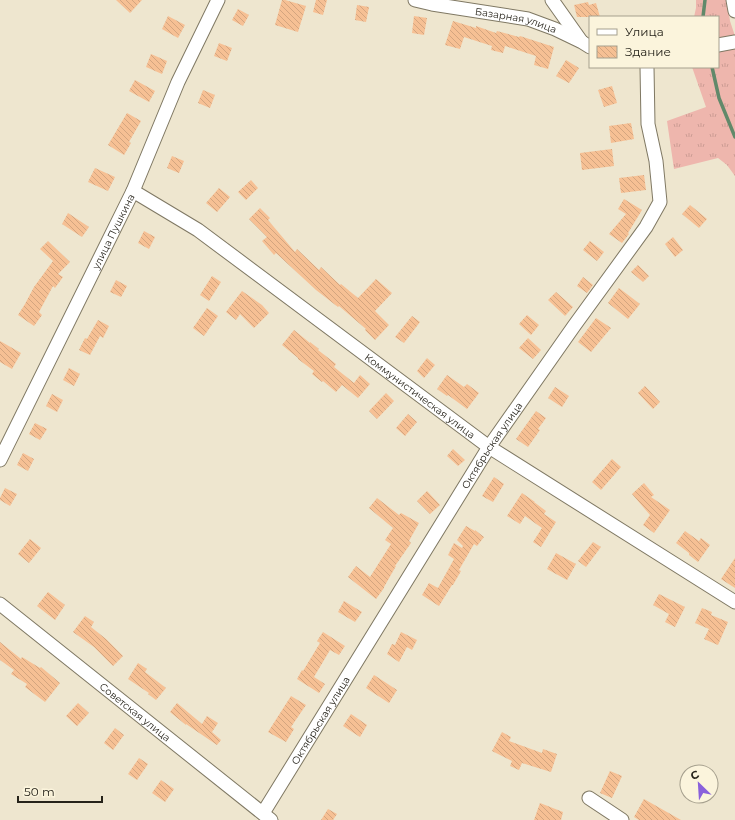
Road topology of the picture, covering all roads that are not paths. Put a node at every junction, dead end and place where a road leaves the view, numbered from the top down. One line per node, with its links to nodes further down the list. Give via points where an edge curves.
1 (415, 0): 6 (street, Базарная улица, via 528,19)
2 (733, 0): 5 (street)
3 (216, 1): 9 (street, улица Пушкина, via 178,82)
4 (553, 1): 6 (street, via 553,15); 7 (street)
5 (735, 10)
6 (542, 24): 7 (street, Базарная улица)
7 (586, 45)
8 (647, 68): 10 (street, Октябрьская улица, via 648,124 656,161 660,202 646,227)
9 (133, 191): 10 (street, Коммунистическая улица, via 198,230); 11 (street, улица Пушкина)
10 (489, 447): 12 (street, Коммунистическая улица); 15 (street, Октябрьская улица)
11 (0, 460)
12 (735, 602)
13 (0, 604): 15 (street, Советская улица)
14 (589, 798): 16 (street)
15 (267, 817)
16 (622, 820)

